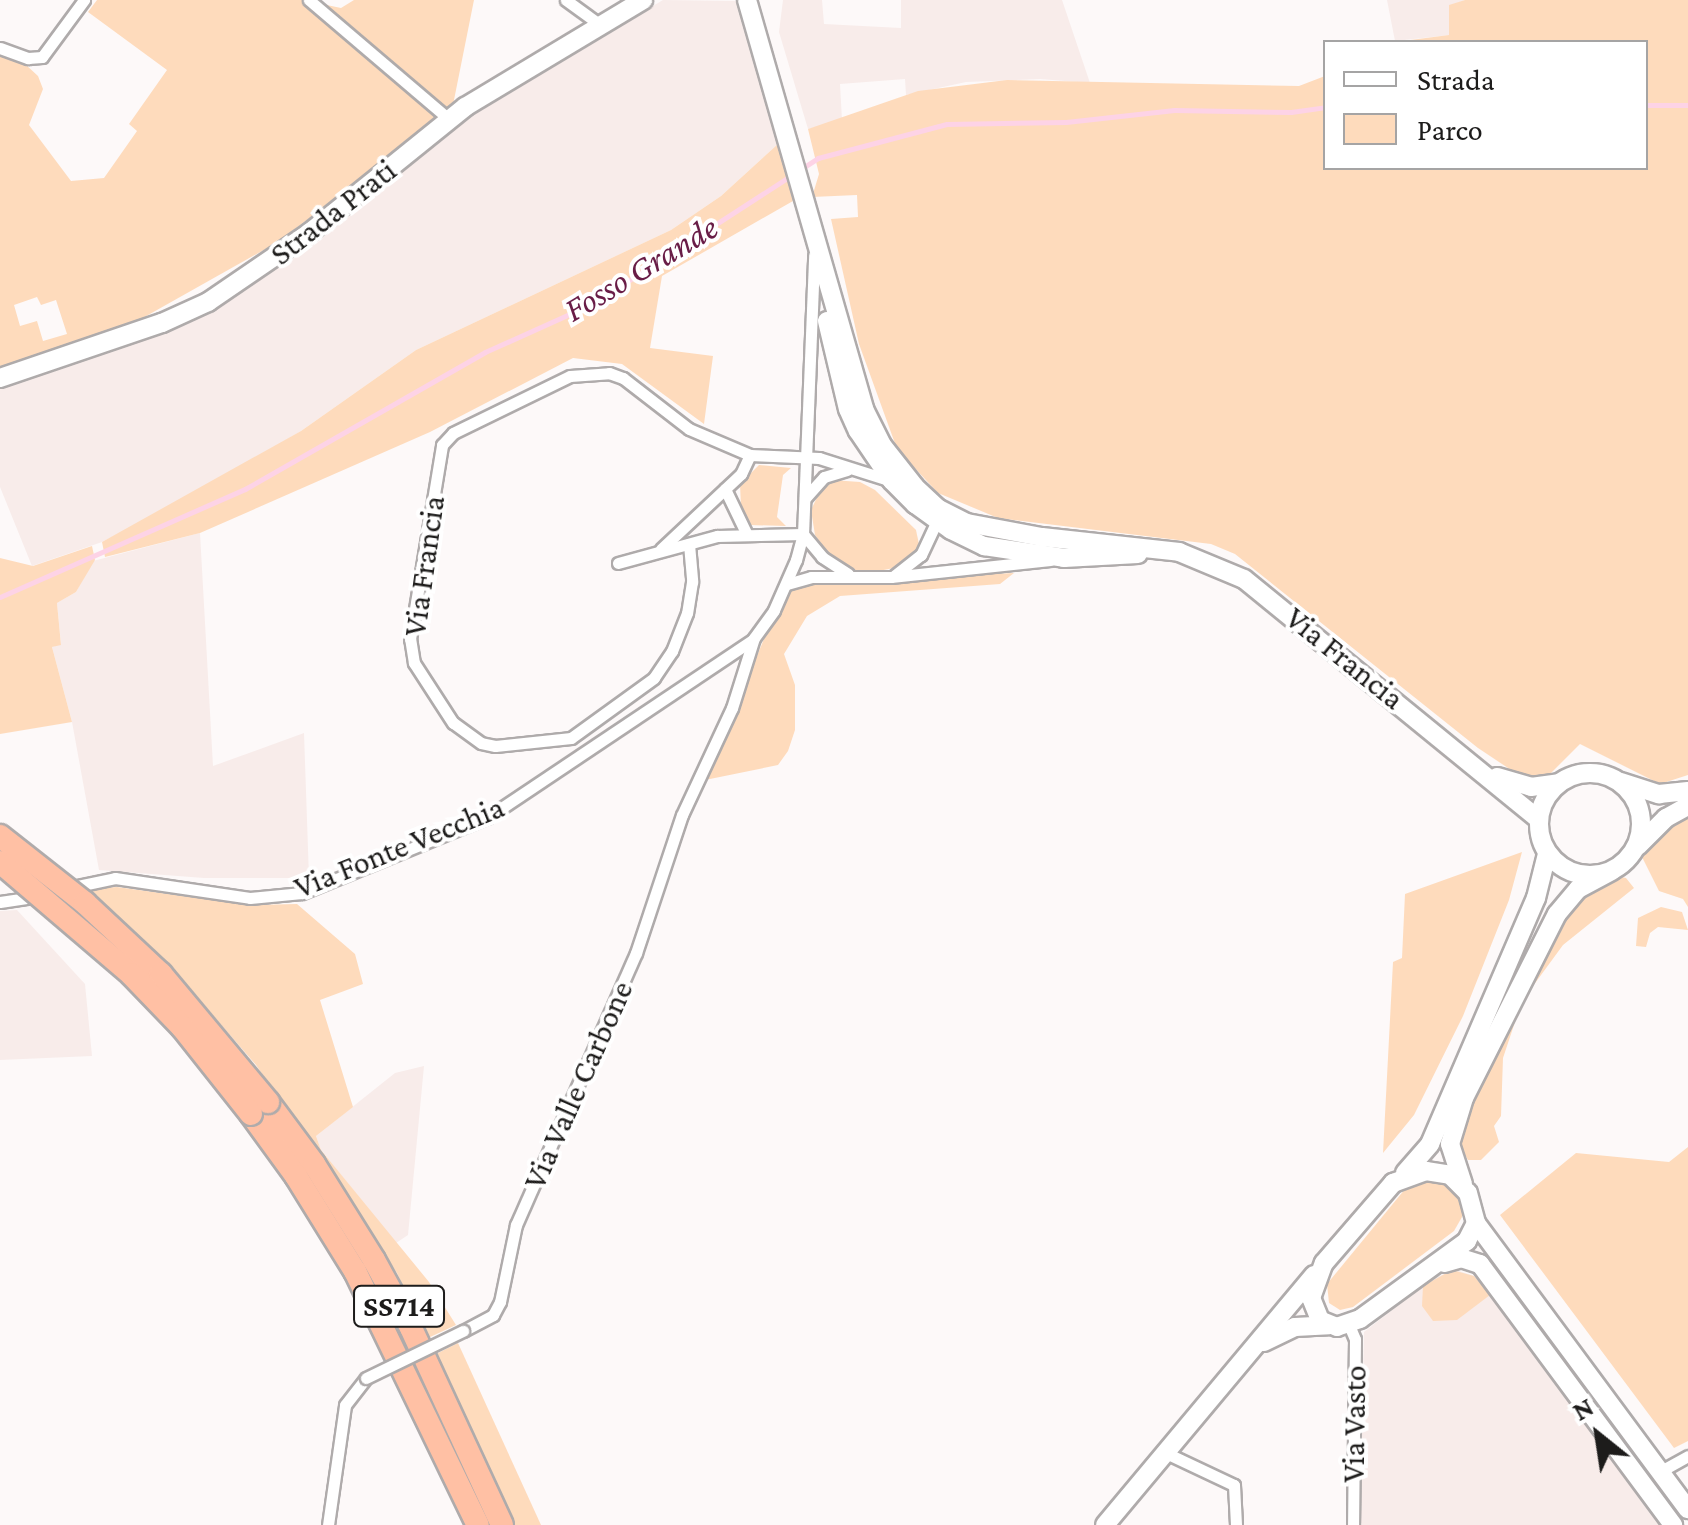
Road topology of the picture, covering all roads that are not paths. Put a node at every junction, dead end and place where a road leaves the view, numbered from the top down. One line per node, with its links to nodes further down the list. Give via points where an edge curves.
1 (84, 0): 7 (street, via 42,57)
2 (309, 0): 8 (street)
3 (566, 0): 6 (street)
4 (643, 0): 6 (street, Strada Prati)
5 (747, 0): 9 (street, Via Francia)
6 (599, 24): 8 (street, Strada Prati)
7 (0, 48)
8 (449, 119): 11 (street, Strada Prati, via 309,234 208,302)
9 (812, 231): 10 (street, Via Francia); 17 (street, Via Francia, via 815,302)
10 (823, 277): 12 (street, Via Francia, via 828,334); 13 (street, Via Francia)
11 (0, 378)
12 (848, 409): 13 (street); 19 (street, Via Francia)
13 (868, 419): 20 (street, Via Francia)
14 (701, 434): 15 (street); 16 (street, Via Francia); 26 (street, Via Francia, via 623,378 586,372 453,433 442,445 410,639 414,663 453,723 481,743 571,738 654,678 672,651 692,582)
15 (684, 443)
16 (750, 454): 17 (street, Via Francia); 21 (street)
17 (805, 456): 18 (street, Via Francia); 22 (street, Via Francia)
18 (856, 470): 19 (street, Via Francia); 22 (street, via 824,477)
19 (892, 482): 20 (street, Via Francia); 23 (street, Via Francia)
20 (915, 487): 23 (street, Via Francia)
21 (725, 489): 25 (street); 27 (street)
22 (804, 503): 24 (street, Via Francia)
23 (938, 514): 28 (street, Via Francia, via 984,546); 29 (street, Via Francia, via 987,528 1160,548); 32 (street, via 921,554)
24 (803, 534): 25 (street); 31 (street); 33 (street, Via Francia)
25 (747, 536): 26 (street)
26 (689, 544): 27 (street)
27 (659, 552): 30 (street)
28 (1064, 558): 29 (street, Via Francia); 32 (street, Via Francia)
29 (1194, 558): 35 (street, Via Francia, via 1255,585)
30 (618, 563)
31 (852, 577): 32 (street, Via Francia); 33 (street, Via Francia)
32 (891, 577)
33 (787, 584): 34 (street, Via Valle Carbone)
34 (754, 638): 46 (street, Via Fonte Vecchia, via 488,816 302,893 250,898 114,878); 60 (street, Via Valle Carbone, bridge, via 732,708 682,815 636,953 516,1225 500,1302 493,1316 366,1378 345,1405)
35 (1488, 774): 37 (street, Via Francia, via 1531,787); 40 (street, Via Francia)
36 (1616, 780): 37 (street, via 1587,773); 38 (street, via 1659,794); 42 (street, via 1637,804 1640,835)
37 (1560, 783): 40 (street)
38 (1688, 791)
39 (1688, 806): 42 (street)
40 (1538, 819): 43 (street)
41 (0, 836): 47 (highway, SS714, bridge, via 160,974)
42 (1634, 850): 45 (street)
43 (1548, 854): 45 (street, via 1570,872); 48 (street, via 1536,898 1430,1144)
44 (0, 862): 47 (highway, SS714, bridge, via 142,985)
45 (1612, 871): 49 (street, via 1578,890 1557,914 1464,1098 1451,1156)
46 (0, 902)
47 (260, 1108): 61 (highway, SS714, via 363,1285); 62 (highway, SS714, via 314,1164 374,1260)
48 (1394, 1183): 49 (street, via 1444,1172); 51 (street)
49 (1468, 1193): 50 (street)
50 (1476, 1224): 52 (street, via 1464,1244); 58 (street)
51 (1324, 1263): 54 (street, via 1311,1304); 55 (street)
52 (1434, 1267): 53 (street); 66 (street, via 1461,1258 1480,1264)
53 (1349, 1324): 54 (street); 65 (street, Via Vasto, via 1355,1339)
54 (1328, 1325): 55 (street, via 1281,1332)
55 (1252, 1352): 56 (street)
56 (1166, 1453): 63 (street); 64 (street, via 1234,1485)
57 (1688, 1456): 58 (street)
58 (1661, 1471): 59 (street)
59 (1688, 1509)
60 (328, 1525)
61 (478, 1525)
62 (502, 1525)
63 (1105, 1525)
64 (1236, 1525)
65 (1353, 1525)
66 (1672, 1525)

